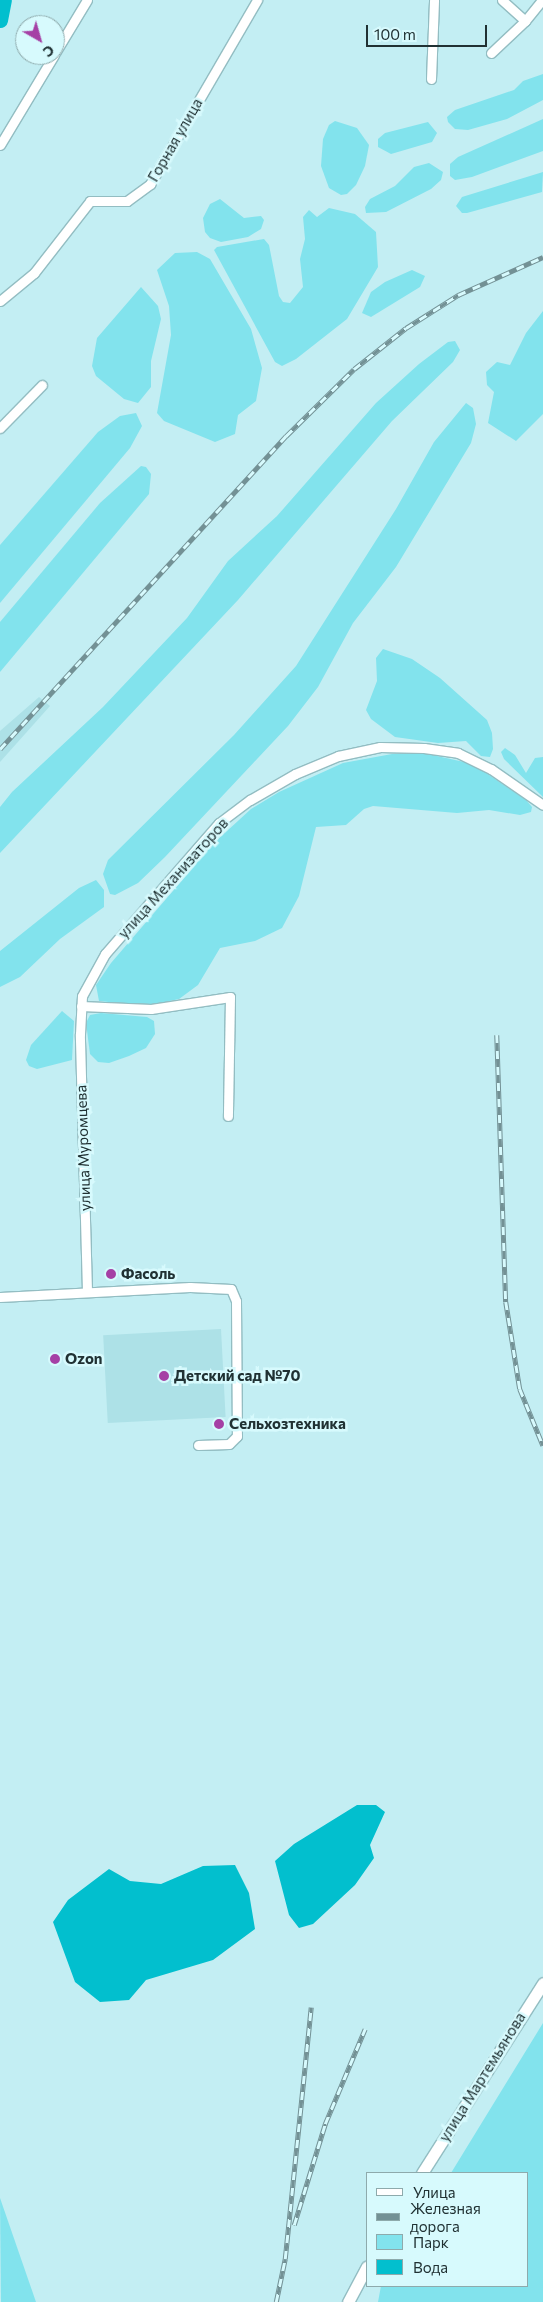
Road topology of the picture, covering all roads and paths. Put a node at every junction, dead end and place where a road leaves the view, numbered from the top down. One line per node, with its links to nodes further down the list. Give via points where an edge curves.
1 (87, 0): 7 (street)
2 (257, 0): 12 (street, Горная улица, via 150,184 127,201 90,201 34,273)
3 (434, 0): 10 (street)
4 (502, 0): 6 (street)
5 (542, 0): 6 (street)
6 (525, 21): 8 (street)
7 (65, 36)
8 (490, 53)
9 (47, 65): 11 (street)
10 (431, 79)
11 (0, 145)
12 (0, 301)
13 (42, 385): 14 (street)
14 (0, 428)
15 (543, 805): 16 (street, улица Механизаторов, via 473,759 443,750 380,747 338,756 315,766 269,788 219,823 105,954 89,980)
16 (81, 1006): 17 (street, via 151,1009 230,998); 18 (street, улица Муромцева)
17 (228, 1116)
18 (87, 1291): 19 (street); 20 (street, via 225,1287 235,1294 236,1440 229,1444)
19 (0, 1297)
20 (198, 1445)
21 (543, 1983): 22 (street, улица Мартемьянова)
22 (423, 2172)
23 (366, 2269): 24 (street)
24 (348, 2302)

